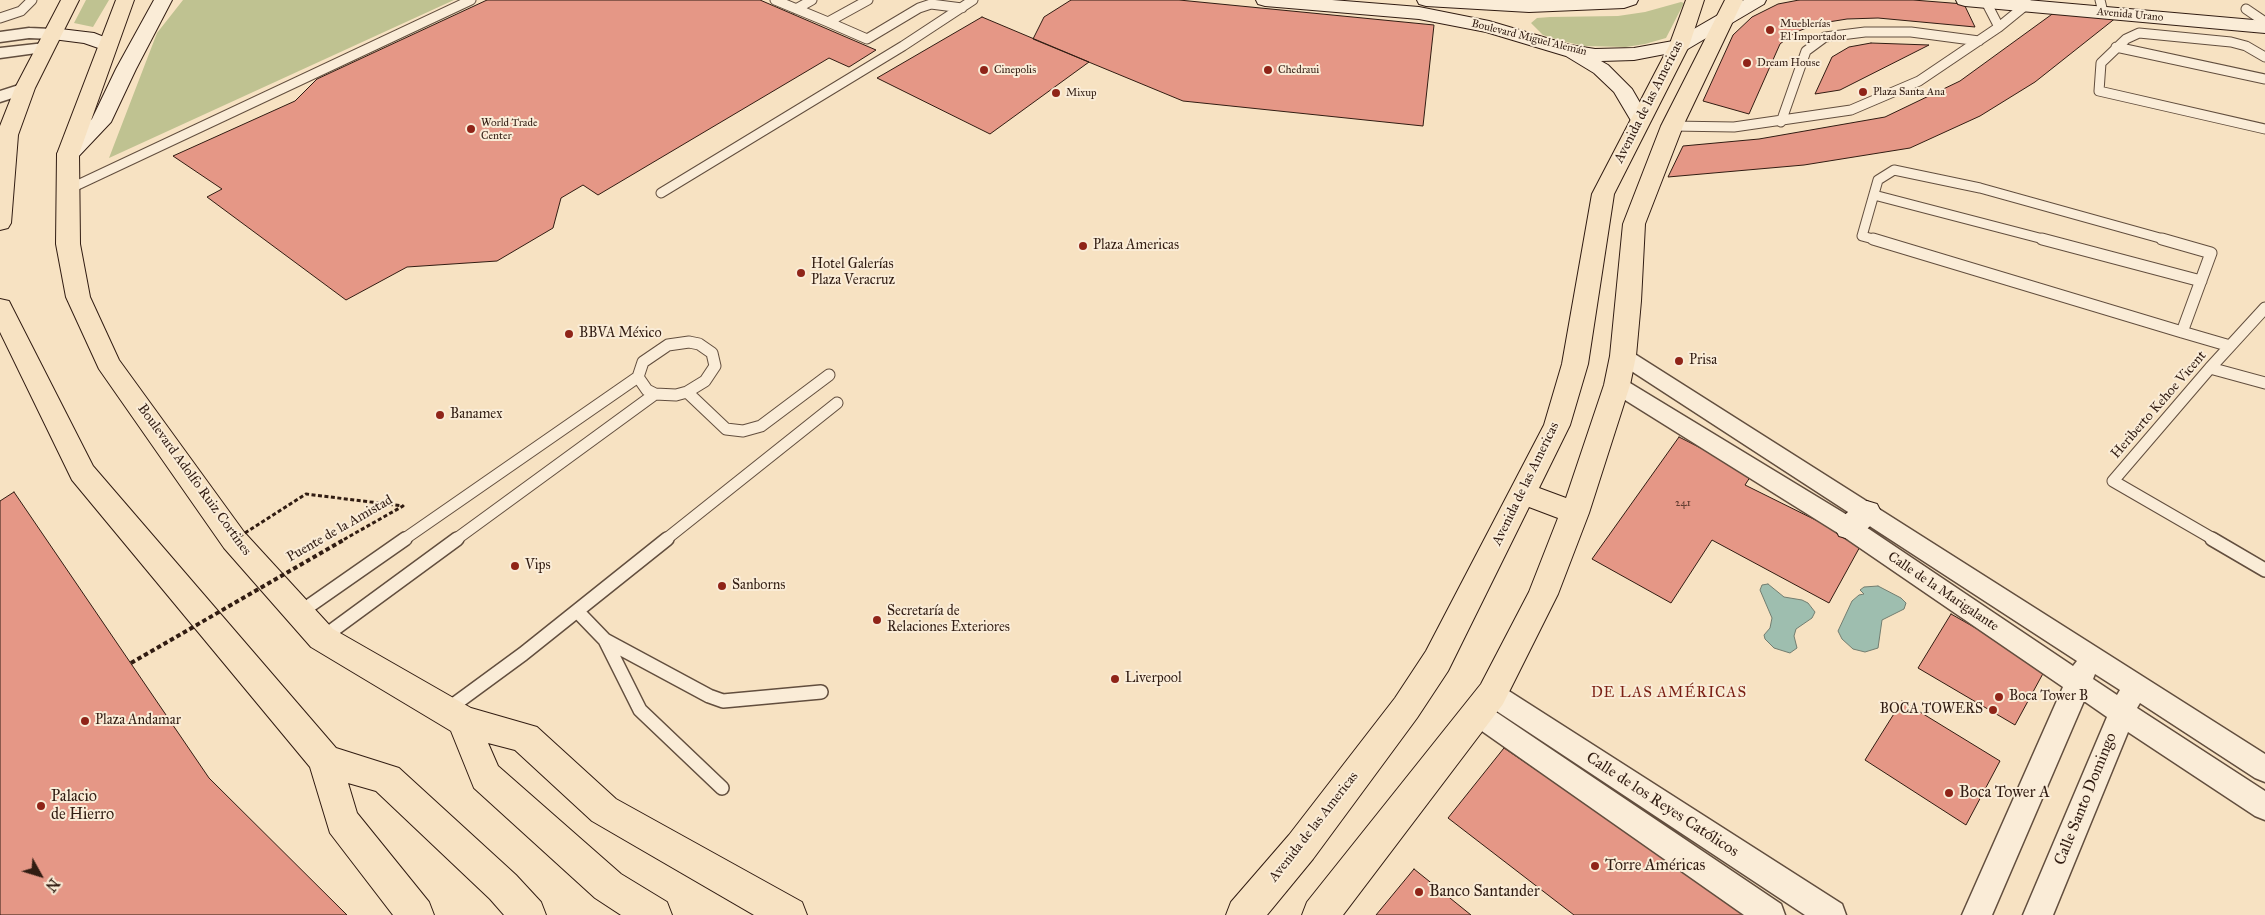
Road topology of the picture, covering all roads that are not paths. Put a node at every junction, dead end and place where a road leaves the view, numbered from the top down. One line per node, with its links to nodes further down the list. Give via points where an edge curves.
1 (32, 0): 26 (lane, via 21,11)
2 (70, 0): 33 (main road)
3 (125, 0): 35 (main road, Boulevard Adolfo Ruiz Cortines)
4 (163, 0): 48 (main road, via 101,122)
5 (471, 0): 50 (lane)
6 (775, 0): 22 (lane)
7 (812, 0): 22 (lane)
8 (868, 0): 27 (lane)
9 (973, 0): 21 (lane)
10 (1265, 0): 32 (main road, Boulevard Miguel Alemán, via 1419,14 1489,26)
11 (1425, 0): 19 (main road, Boulevard Miguel Alemán)
12 (1629, 0): 19 (main road, Boulevard Miguel Alemán)
13 (1695, 0): 36 (main road, Avenida de las Americas)
14 (1757, 0): 23 (main road)
15 (1965, 0): 17 (main road, Avenida Urano)
16 (2142, 0): 24 (main road, Avenida Urano)
17 (1986, 1): 18 (main road, Avenida Urano); 29 (lane)
18 (2026, 2): 20 (main road, Avenida Urano); 29 (lane)
19 (1529, 6): 32 (main road, via 1518,20)
20 (2101, 6): 30 (main road, Avenida Urano)
21 (962, 8): 27 (lane, via 931,4 867,39); 51 (lane)
22 (796, 9): 27 (lane)
23 (1729, 9): 36 (main road, Boulevard Miguel Alemán); 45 (main road)
24 (2246, 9): 25 (main road, Avenida Urano); 28 (lane)
25 (2265, 11)
26 (0, 18)
27 (828, 22)
28 (2265, 22)
29 (1999, 27): 34 (lane)
30 (2265, 27)
31 (0, 37): 33 (street, via 29,33)
32 (1525, 37): 38 (main road, Boulevard Miguel Alemán)
33 (49, 41): 35 (main road, via 87,37); 39 (street); 42 (main road)
34 (1979, 41): 46 (lane, via 1919,81 1851,110); 46 (lane, via 1911,32 1865,32 1825,37 1806,51)
35 (107, 45): 48 (main road, Boulevard Adolfo Ruiz Cortines)
36 (1679, 46): 38 (main road, Boulevard Miguel Alemán, via 1634,54 1595,55); 44 (main road, Avenida de las Americas)
37 (2116, 47): 40 (lane, via 2139,34 2231,42); 41 (lane); 47 (lane, via 2101,63 2099,91)
38 (1567, 50): 44 (main road, via 1601,69)
39 (0, 53)
40 (2265, 57)
41 (2265, 80)
42 (25, 88): 43 (street); 49 (main road, via 7,135)
43 (0, 97)
44 (1646, 108): 45 (main road); 68 (main road, Avenida de las Americas, via 1603,194 1575,364 1557,425)
45 (1677, 116): 46 (lane, via 1734,127); 59 (main road, via 1634,224)
46 (1781, 122)
47 (2265, 129)
48 (68, 154): 50 (main road, Boulevard Adolfo Ruiz Cortines)
49 (1, 185): 53 (main road)
50 (69, 189): 73 (main road, Boulevard Adolfo Ruiz Cortines, via 68,244 78,297 104,354 234,540)
51 (661, 193)
52 (1874, 196): 54 (lane); 54 (lane, via 1878,180 1894,170 1980,188 2211,253); 57 (lane, via 1862,236)
53 (0, 223)
54 (2201, 281): 57 (lane)
55 (0, 307): 83 (main road, via 82,473)
56 (2265, 308): 58 (lane, Heriberto Kehoe Vicent)
57 (2182, 332): 58 (lane)
58 (2230, 346): 60 (lane, Heriberto Kehoe Vicent)
59 (1623, 356): 64 (main road); 70 (street, Calle de la Marigalante)
60 (2210, 368): 63 (lane); 71 (lane, Heriberto Kehoe Vicent, via 2114,481)
61 (829, 375): 65 (lane, via 760,426 743,431 726,429)
62 (638, 377): 65 (lane, via 643,362 658,350 679,343 698,344 712,353 715,366 706,381); 66 (lane, via 647,390); 73 (lane)
63 (2265, 383)
64 (1617, 384): 69 (main road); 70 (street, Calle de la Marigalante)
65 (687, 392): 66 (lane)
66 (655, 394): 74 (lane)
67 (837, 403): 72 (lane)
68 (1522, 493): 69 (main road); 91 (main road, Avenida de las Americas, via 1437,661 1412,700)
69 (1575, 513): 80 (main road, via 1543,594)
70 (1858, 520): 76 (street, Calle de la Marigalante); 77 (street, Calle de la Marigalante)
71 (2265, 570)
72 (577, 611): 75 (lane); 82 (lane)
73 (299, 613): 74 (main road, Boulevard Adolfo Ruiz Cortines)
74 (322, 638): 82 (main road, Boulevard Adolfo Ruiz Cortines)
75 (605, 640): 79 (lane, via 723,701); 85 (lane, via 640,710)
76 (2090, 656): 77 (street); 78 (street, Calle de la Marigalante)
77 (2078, 683): 81 (street, Calle de la Marigalante); 95 (street)
78 (2134, 684): 81 (street, Calle Santo Domingo); 84 (street, Calle de la Marigalante)
79 (821, 692)
80 (1485, 704): 92 (main road); 93 (street, Calle de los Reyes Católicos); 94 (street, Calle de los Reyes Católicos)
81 (2122, 713): 86 (street, Calle de la Marigalante); 96 (street, Calle Santo Domingo)
82 (454, 716): 89 (main road, via 486,777 608,886); 90 (main road, Boulevard Adolfo Ruiz Cortines, via 525,738 604,810)
83 (325, 760): 87 (main road, via 342,821); 88 (main road, via 388,779 503,887)
84 (2265, 769)
85 (722, 788)
86 (2265, 807)
87 (416, 915)
88 (528, 915)
89 (654, 915)
90 (789, 915)
91 (1244, 915)
92 (1320, 915)
93 (1770, 915)
94 (1831, 915)
95 (1977, 915)
96 (2038, 915)

